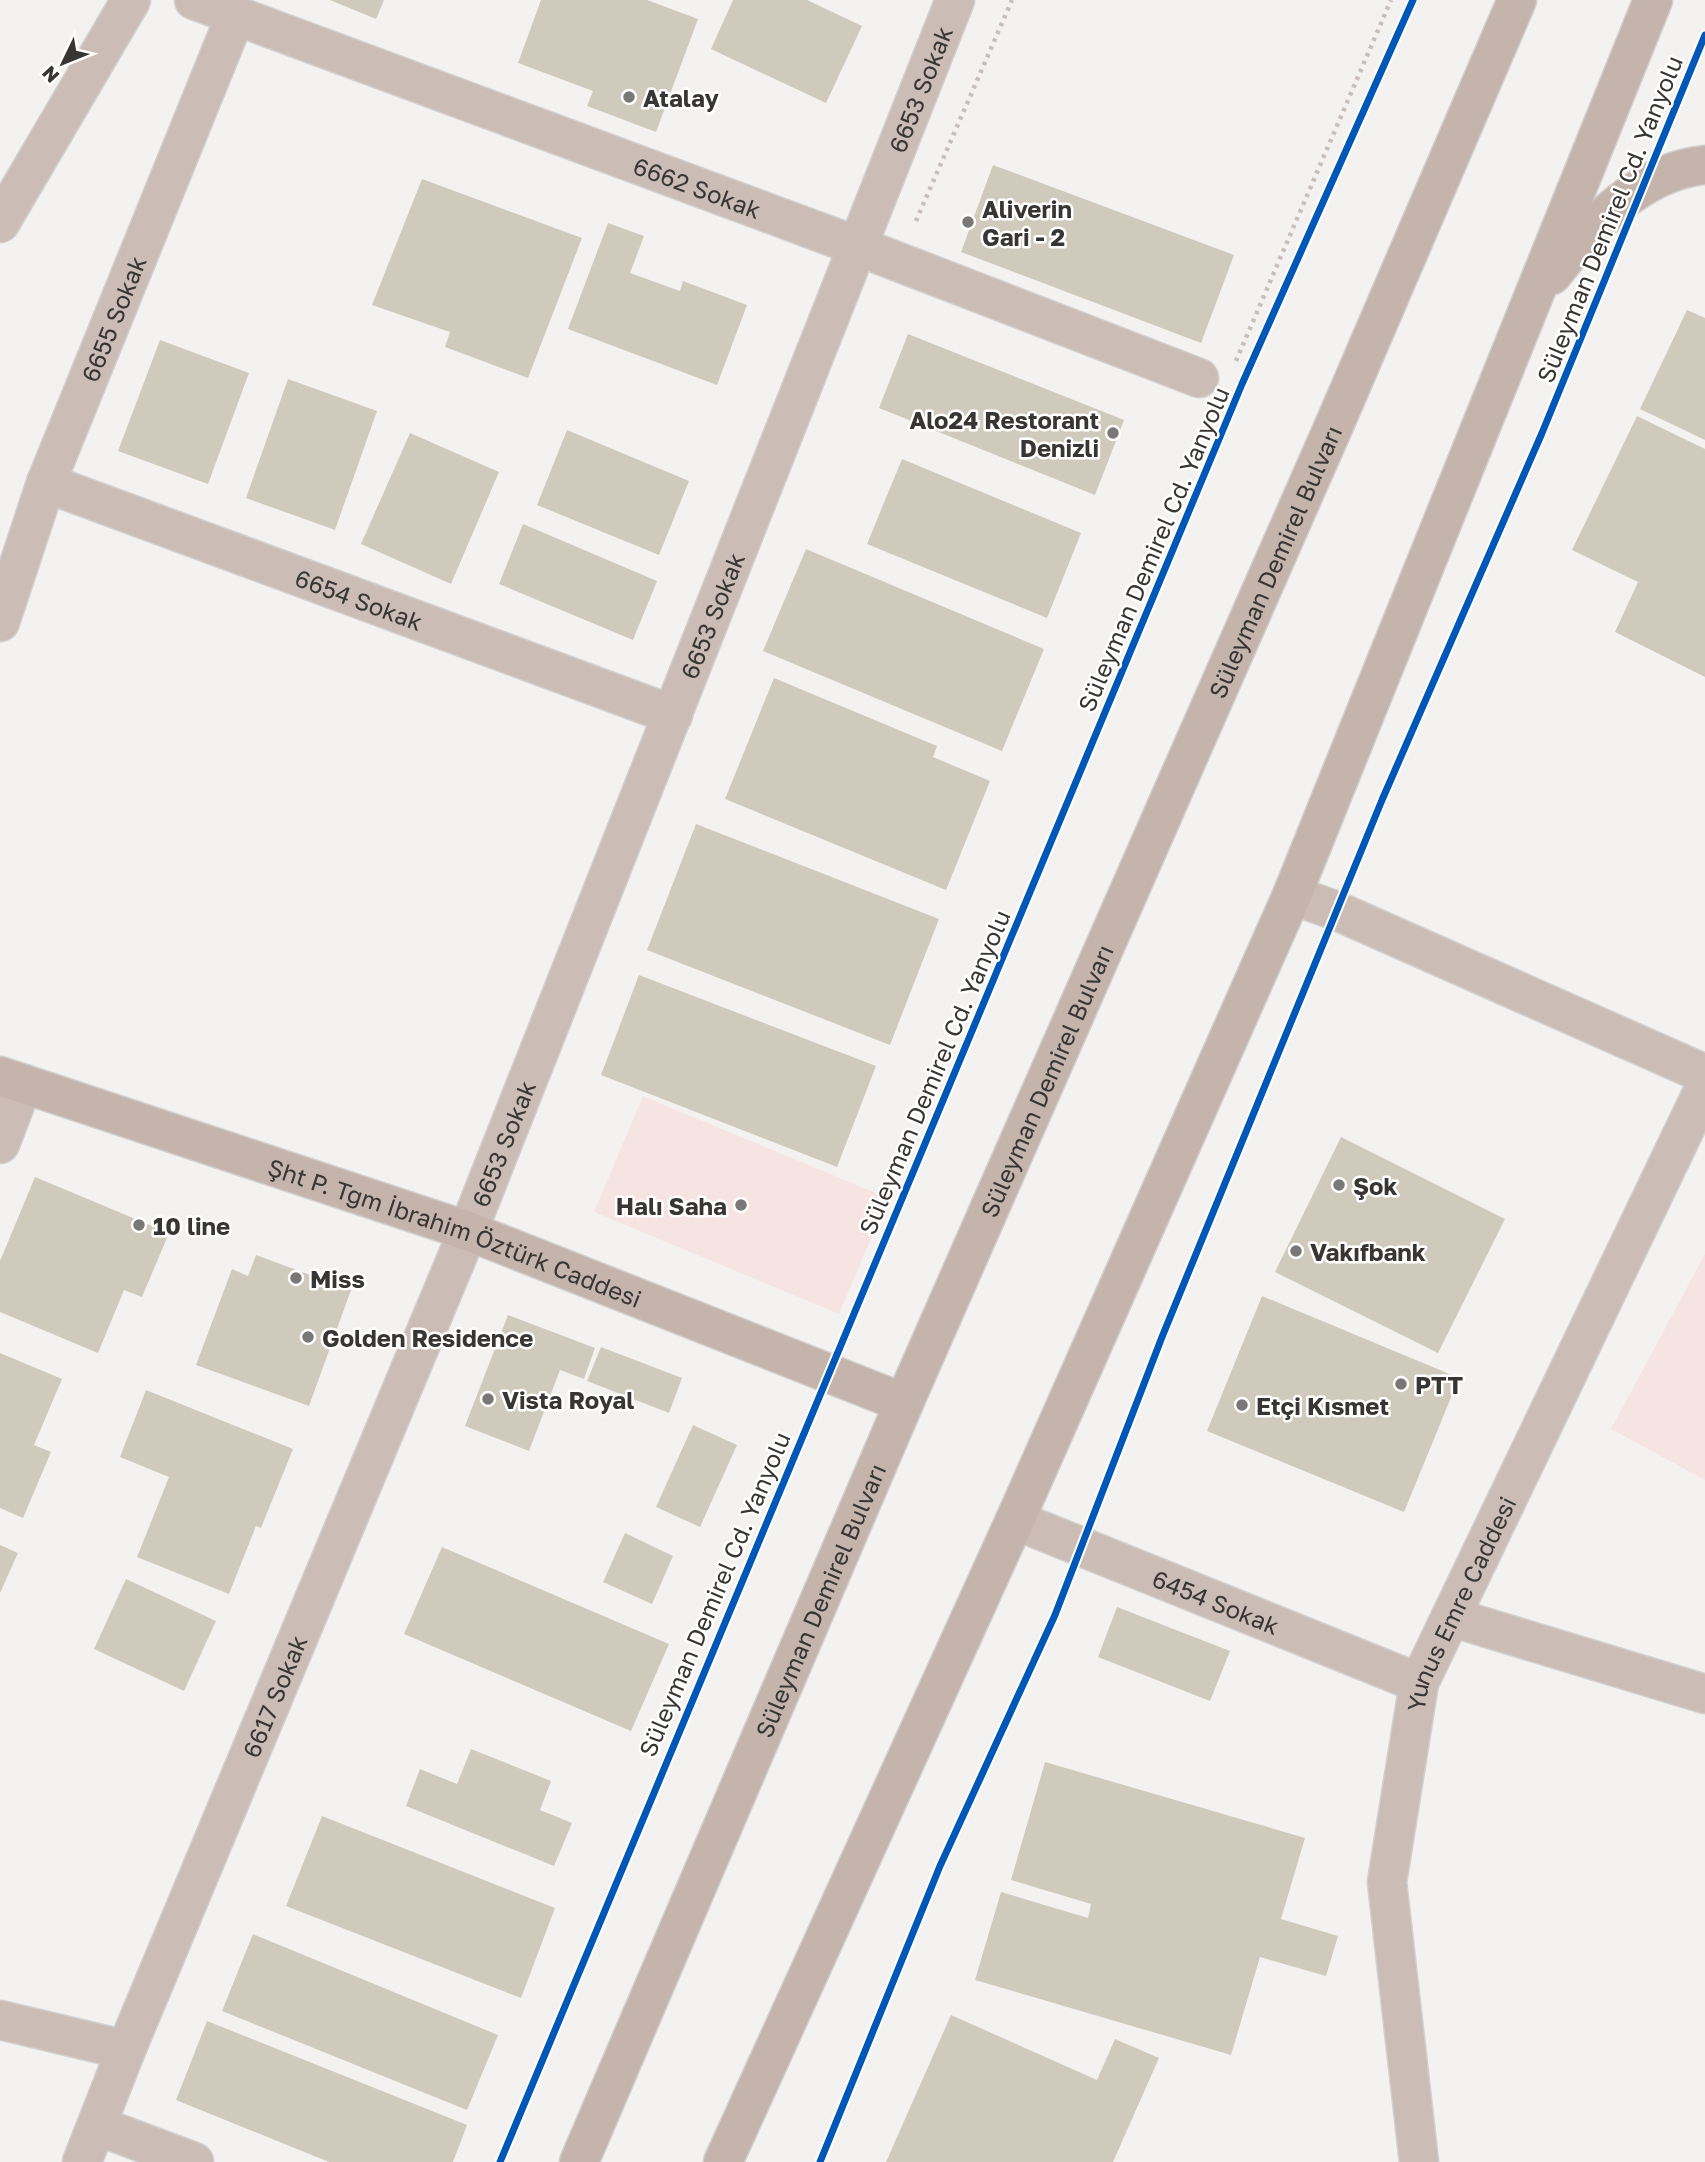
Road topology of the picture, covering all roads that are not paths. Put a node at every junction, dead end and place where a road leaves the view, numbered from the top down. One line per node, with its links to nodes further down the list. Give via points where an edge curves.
1 (131, 0): 8 (street)
2 (194, 0): 6 (street, 6662 Sokak)
3 (955, 0): 9 (street, 6653 Sokak)
4 (1517, 0): 21 (main road, Süleyman Demirel Bulvarı)
5 (1653, 0): 10 (main road)
6 (235, 17): 9 (street, 6662 Sokak); 12 (street, 6655 Sokak)
7 (1705, 165): 10 (main road, via 1643,186 1618,204 1572,249)
8 (0, 223)
9 (857, 246): 11 (street, 6662 Sokak); 14 (street, 6653 Sokak)
10 (1527, 308): 15 (main road)
11 (1199, 378)
12 (46, 483): 13 (street, 6655 Sokak); 14 (street, 6654 Sokak)
13 (0, 622)
14 (673, 715): 20 (street, 6653 Sokak)
15 (1292, 895): 16 (street); 22 (main road)
16 (1705, 1074)
17 (11, 1080): 19 (street); 20 (main road, Şht P. Tğm İbrahim Öztürk Caddesi)
18 (1705, 1087): 23 (street, Yunus Emre Caddesi)
19 (0, 1144)
20 (468, 1231): 21 (main road, Şht P. Tğm İbrahim Öztürk Caddesi); 27 (street, 6617 Sokak)
21 (904, 1403): 32 (main road, Süleyman Demirel Bulvarı)
22 (1015, 1520): 24 (street, 6454 Sokak); 29 (main road)
23 (1451, 1617): 24 (street, Yunus Emre Caddesi); 25 (street)
24 (1419, 1683): 33 (street, Yunus Emre Caddesi, via 1387,1882)
25 (1705, 1694)
26 (0, 2020): 27 (street)
27 (126, 2050): 28 (street, 6617 Sokak)
28 (98, 2126): 30 (street, 6617 Sokak); 31 (street)
29 (730, 2160)
30 (82, 2162)
31 (194, 2162)
32 (579, 2162)
33 (1419, 2162)

